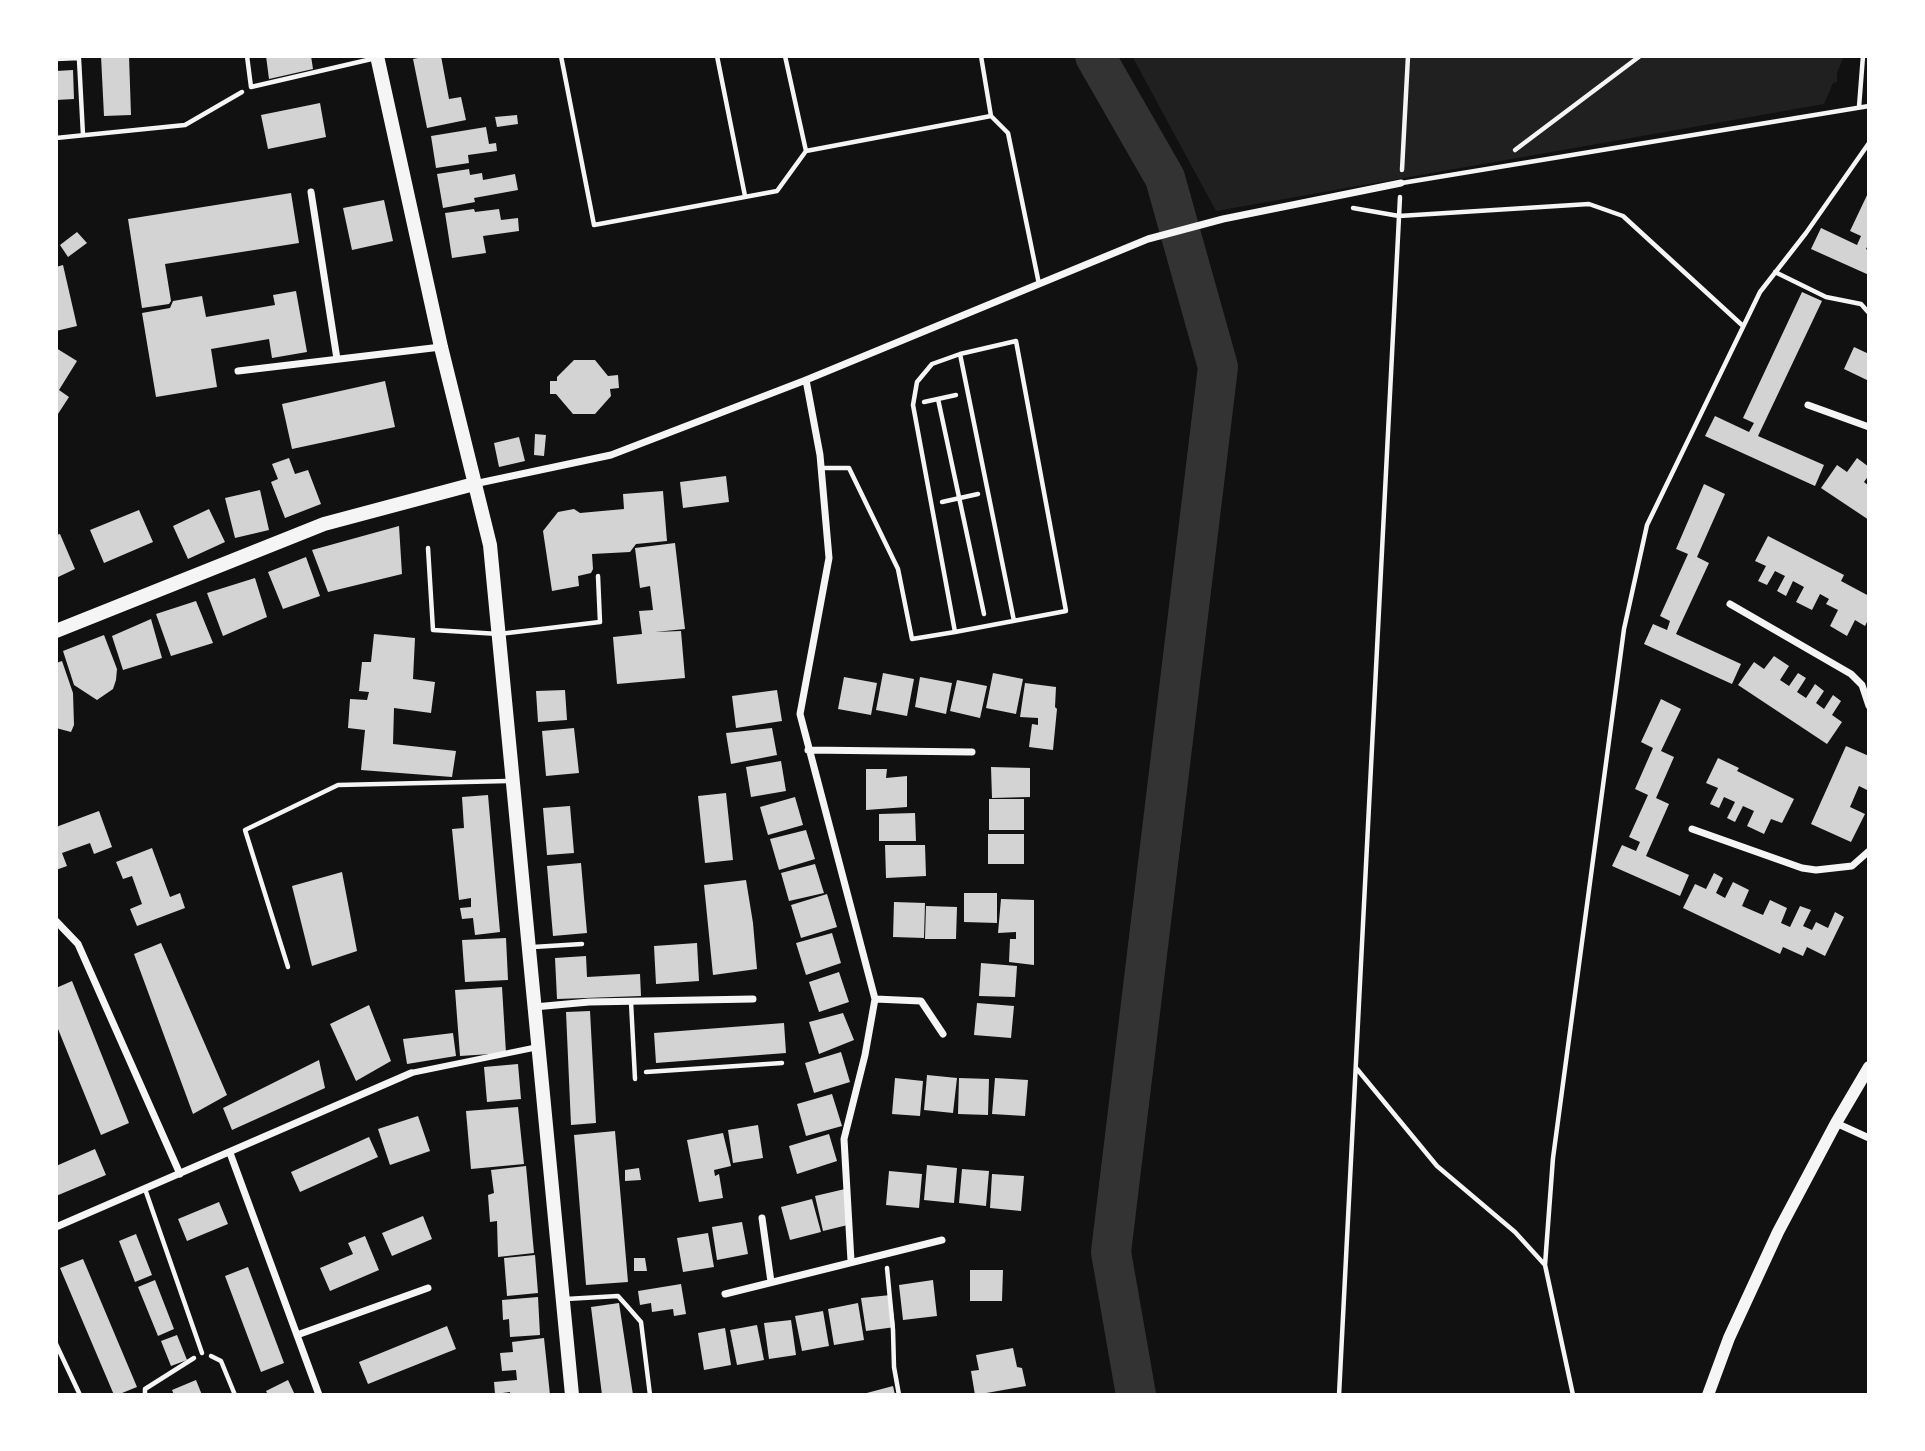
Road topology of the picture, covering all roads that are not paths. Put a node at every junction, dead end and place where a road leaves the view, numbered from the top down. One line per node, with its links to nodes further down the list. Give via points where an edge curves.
1 (247, 56): 7 (lane, via 251,87)
2 (561, 56): 14 (lane, via 594,225)
3 (718, 56): 14 (lane)
4 (785, 56): 11 (lane)
5 (981, 56): 10 (lane)
6 (1863, 56): 9 (lane)
7 (378, 57): 16 (main road)
8 (1869, 106): 9 (lane)
9 (1859, 107): 12 (lane)
10 (991, 116): 11 (lane); 15 (lane, via 1008,133)
11 (806, 151): 14 (lane, via 776,191)
12 (1401, 183): 15 (street, via 1148,239)
13 (312, 192): 18 (street)
14 (746, 196)
15 (1039, 284): 20 (street)
16 (441, 347): 18 (street); 24 (main road)
17 (960, 354): 28 (lane); 28 (lane, via 1016,341 1066,611); 30 (lane, via 932,364 917,383 913,405)
18 (337, 359): 19 (street)
19 (238, 371)
20 (806, 380): 23 (street); 24 (street, via 611,455)
21 (1808, 405): 22 (street)
22 (1869, 427)
23 (821, 468): 30 (lane, via 849,468 898,569 912,639); 33 (street, via 829,558 800,714)
24 (474, 484): 29 (main road, via 324,524); 31 (main road, via 490,545)
25 (428, 548): 31 (lane, via 433,630)
26 (598, 576): 31 (lane, via 600,622)
27 (1730, 604): 32 (street, via 1851,674)
28 (1014, 621): 30 (lane)
29 (56, 631)
30 (955, 632)
31 (499, 634): 35 (main road)
32 (1869, 706)
33 (808, 750): 34 (street); 43 (street)
34 (972, 752)
35 (513, 781): 40 (main road); 41 (lane, via 338,785 245,830)
36 (1692, 829): 37 (street, via 1816,870 1852,866)
37 (1869, 851)
38 (56, 922): 54 (street, via 78,944)
39 (582, 944): 40 (lane)
40 (528, 948): 45 (main road)
41 (288, 967)
42 (752, 999): 44 (street)
43 (875, 999): 46 (street, via 921,1001); 59 (street, via 844,1139)
44 (631, 1002): 45 (street); 50 (lane)
45 (534, 1007): 47 (main road)
46 (943, 1034)
47 (538, 1047): 49 (street); 63 (main road)
48 (1869, 1068): 51 (street)
49 (411, 1073): 53 (street)
50 (635, 1075)
51 (1836, 1123): 52 (street); 69 (street, via 1778,1232)
52 (1869, 1138)
53 (230, 1153): 54 (street); 64 (street)
54 (180, 1174): 55 (street)
55 (145, 1189): 57 (street); 65 (lane)
56 (762, 1218): 60 (street)
57 (56, 1227)
58 (942, 1240): 59 (street)
59 (851, 1261): 60 (street)
60 (771, 1282): 62 (street)
61 (428, 1288): 64 (street)
62 (725, 1294)
63 (562, 1299): 67 (main road); 68 (lane, via 618,1296 641,1322)
64 (297, 1335): 66 (street)
65 (202, 1353)
66 (320, 1395)
67 (572, 1395)
68 (650, 1395)
69 (1708, 1395)

